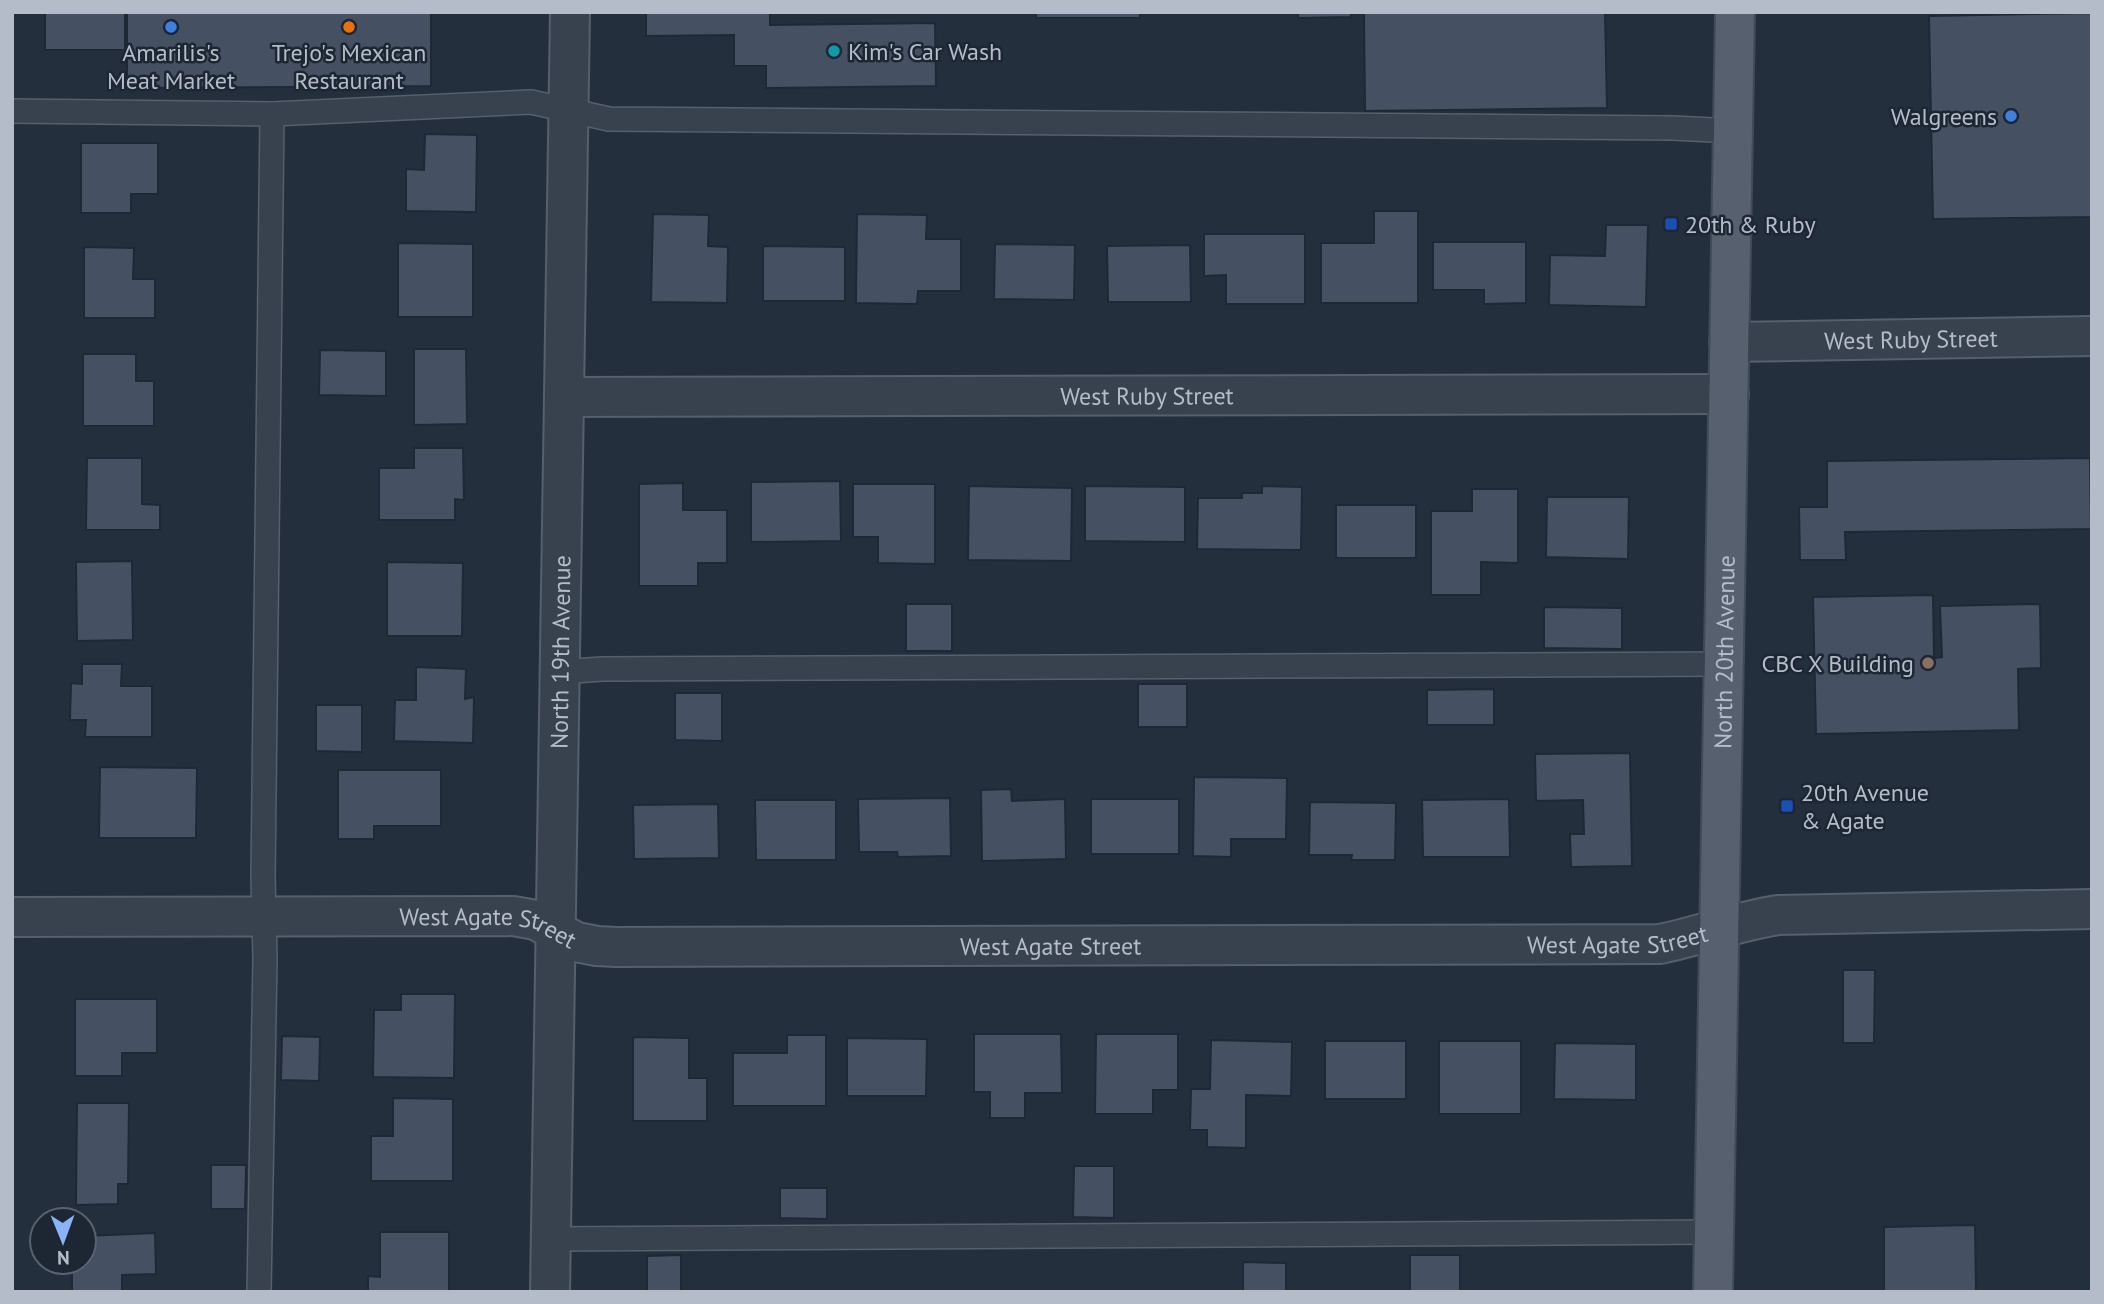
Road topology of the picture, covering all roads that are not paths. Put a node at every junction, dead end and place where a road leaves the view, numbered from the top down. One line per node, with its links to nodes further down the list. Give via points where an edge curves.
1 (570, 12): 4 (street, North 19th Avenue)
2 (1735, 12): 6 (main road, North 20th Avenue)
3 (12, 111): 5 (lane)
4 (569, 111): 5 (lane, via 531,102); 6 (lane, via 609,120); 10 (street, North 19th Avenue)
5 (272, 114): 15 (lane)
6 (1733, 131): 8 (main road, North 20th Avenue)
7 (2092, 336): 8 (street, West Ruby Street)
8 (1729, 342): 9 (main road, North 20th Avenue)
9 (1728, 394): 10 (street, West Ruby Street); 11 (main road, North 20th Avenue)
10 (564, 397): 12 (street, North 19th Avenue)
11 (1724, 664): 12 (lane); 16 (main road, North 20th Avenue)
12 (560, 672): 17 (street, North 19th Avenue)
13 (2092, 909): 16 (street, West Agate Street, via 1778,915)
14 (12, 917): 15 (street, West Agate Street)
15 (264, 917): 17 (street, West Agate Street, via 513,916 536,920); 20 (lane)
16 (1719, 927): 17 (street, West Agate Street, via 1660,944 607,947 576,942); 18 (main road, North 20th Avenue)
17 (555, 931): 19 (street, North 19th Avenue)
18 (1714, 1232): 19 (lane); 22 (main road, North 20th Avenue)
19 (551, 1240): 21 (street, North 19th Avenue)
20 (259, 1292)
21 (550, 1292)
22 (1713, 1292)

